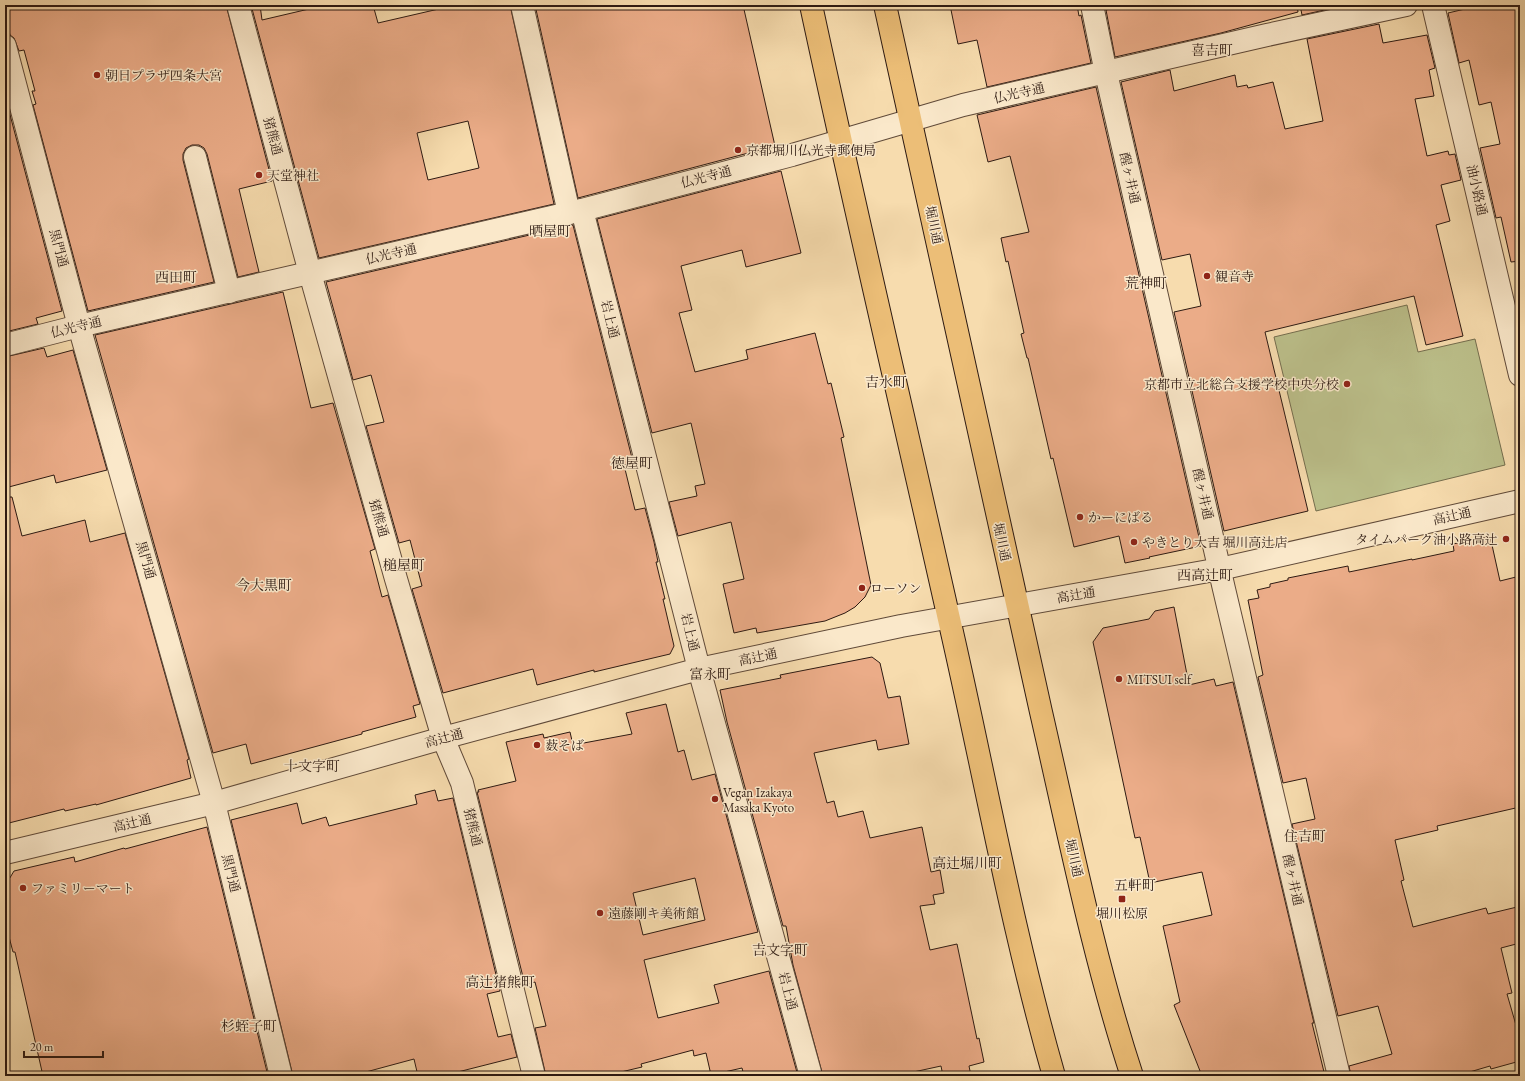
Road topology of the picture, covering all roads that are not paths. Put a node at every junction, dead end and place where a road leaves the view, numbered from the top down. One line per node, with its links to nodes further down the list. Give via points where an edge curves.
1 (238, 5): 14 (street, 猪熊通)
2 (522, 5): 13 (street, 岩上通)
3 (811, 5): 11 (main road)
4 (885, 5): 10 (main road, 堀川通)
5 (1092, 5): 9 (street, 醒ヶ井通)
6 (1406, 5): 9 (street, 仏光寺通, via 1266,34)
7 (1433, 5): 18 (street, 油小路通)
8 (5, 46): 16 (street, 黒門通)
9 (1106, 72): 10 (street, 仏光寺通); 20 (street, 醒ヶ井通)
10 (912, 120): 11 (street, 仏光寺通); 21 (main road, 堀川通)
11 (840, 141): 13 (street, 仏光寺通); 22 (main road)
12 (195, 157): 15 (street)
13 (575, 211): 14 (street, 仏光寺通); 23 (street, 岩上通)
14 (310, 273): 15 (street, 仏光寺通); 24 (street, 猪熊通)
15 (229, 292): 16 (street, 仏光寺通)
16 (79, 326): 17 (street, 仏光寺通); 25 (street, 黒門通)
17 (5, 345)
18 (1520, 375)
19 (1520, 500): 20 (street, 高辻通)
20 (1220, 569): 21 (street, 高辻通); 32 (street, 醒ヶ井通)
21 (1016, 605): 22 (street, 高辻通); 31 (main road, 堀川通, via 1090,928)
22 (949, 618): 23 (street, 高辻通, via 888,628); 30 (main road, via 1022,952)
23 (700, 669): 24 (street, 高辻通); 29 (street, 岩上通)
24 (443, 738): 25 (street, 高辻通); 28 (street, 猪熊通, via 462,783)
25 (214, 803): 26 (street, 高辻通); 27 (street, 黒門通)
26 (5, 853)
27 (281, 1076)
28 (534, 1076)
29 (811, 1076)
30 (1054, 1076)
31 (1132, 1076)
32 (1339, 1076)

